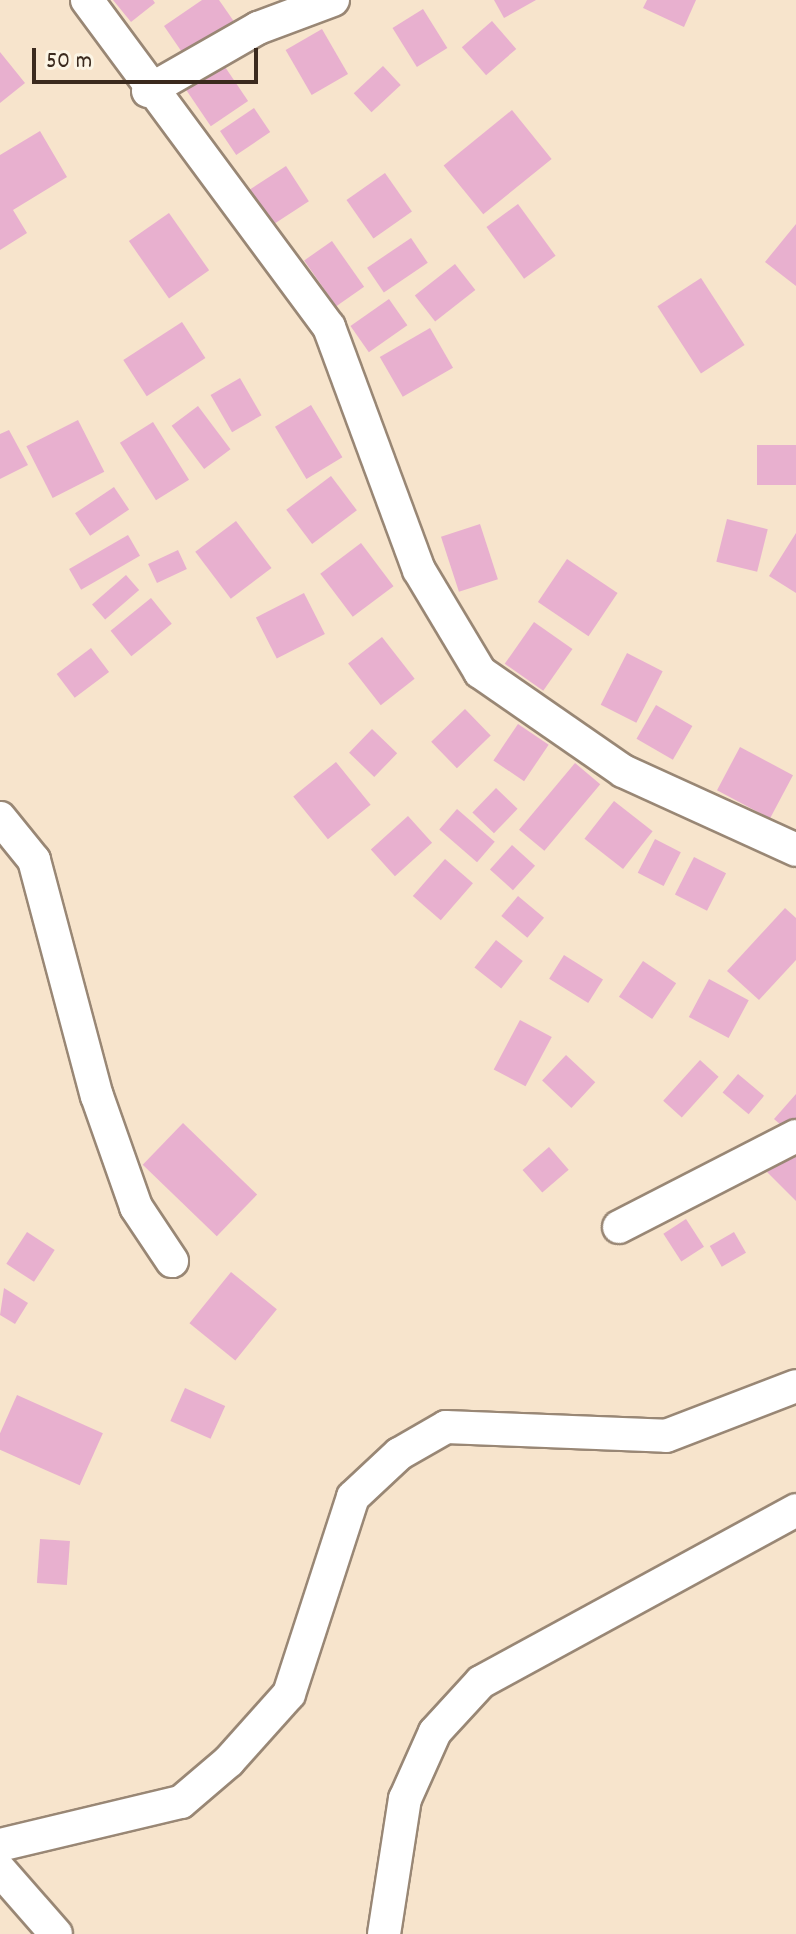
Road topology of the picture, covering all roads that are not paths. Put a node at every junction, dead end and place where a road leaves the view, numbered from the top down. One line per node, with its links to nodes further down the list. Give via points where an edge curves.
1 (87, 0): 3 (street)
2 (333, 0): 3 (street, via 258,28)
3 (148, 91): 5 (street, via 329,327 419,570 480,672 623,771)
4 (0, 818): 8 (street, via 34,860 97,1096 136,1207)
5 (796, 850)
6 (796, 1136): 7 (street)
7 (619, 1227)
8 (172, 1261)
9 (796, 1386): 11 (street, via 666,1436 446,1427 399,1454 353,1497 289,1694 229,1761 181,1802)
10 (796, 1510): 14 (street, via 481,1682 435,1732 405,1799)
11 (0, 1845)
12 (0, 1870): 13 (street)
13 (56, 1934)
14 (384, 1934)

